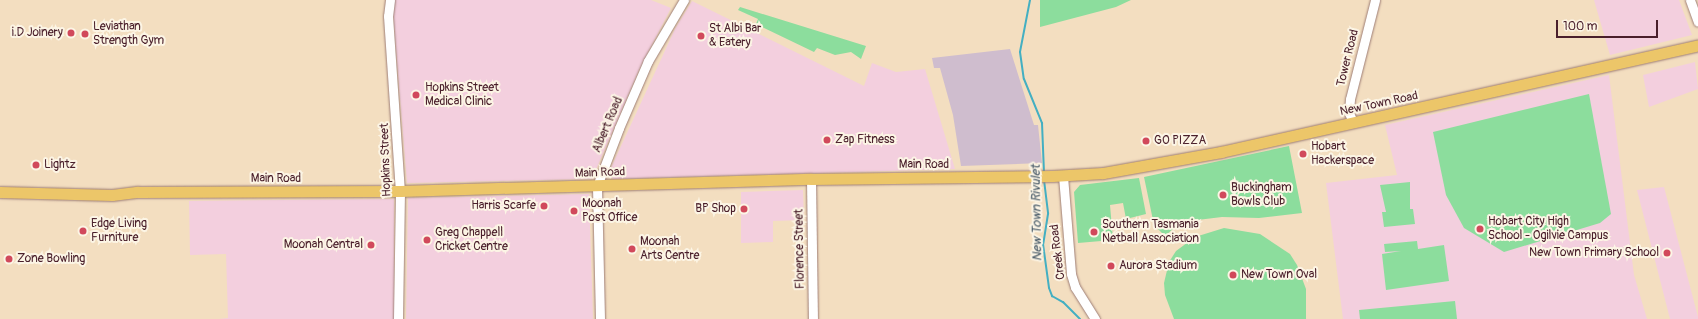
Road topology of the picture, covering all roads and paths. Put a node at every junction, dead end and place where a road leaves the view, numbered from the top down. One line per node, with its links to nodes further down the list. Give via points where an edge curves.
1 (390, 0): 12 (street, Hopkins Street, via 388,16)
2 (684, 0): 11 (street, Albert Road, via 648,62)
3 (1375, 0): 7 (street, Tower Road, via 1350,100 1349,113)
4 (1690, 0): 5 (street)
5 (1698, 22)
6 (1698, 45): 7 (main road, New Town Road)
7 (1354, 122): 8 (main road, New Town Road, via 1140,168)
8 (1058, 176): 9 (main road, Main Road); 18 (street, Creek Road, via 1071,274 1075,287)
9 (811, 179): 11 (main road, Main Road); 17 (street, Florence Street)
10 (0, 186): 14 (main road, Main Road, via 115,188)
11 (597, 186): 12 (main road, Main Road); 16 (street, Albert Road)
12 (400, 191): 14 (main road, Main Road); 15 (street, Hopkins Street)
13 (0, 192): 14 (main road, Main Road, via 112,195)
14 (138, 192)
15 (398, 319)
16 (600, 319)
17 (814, 319)
18 (1095, 319)

